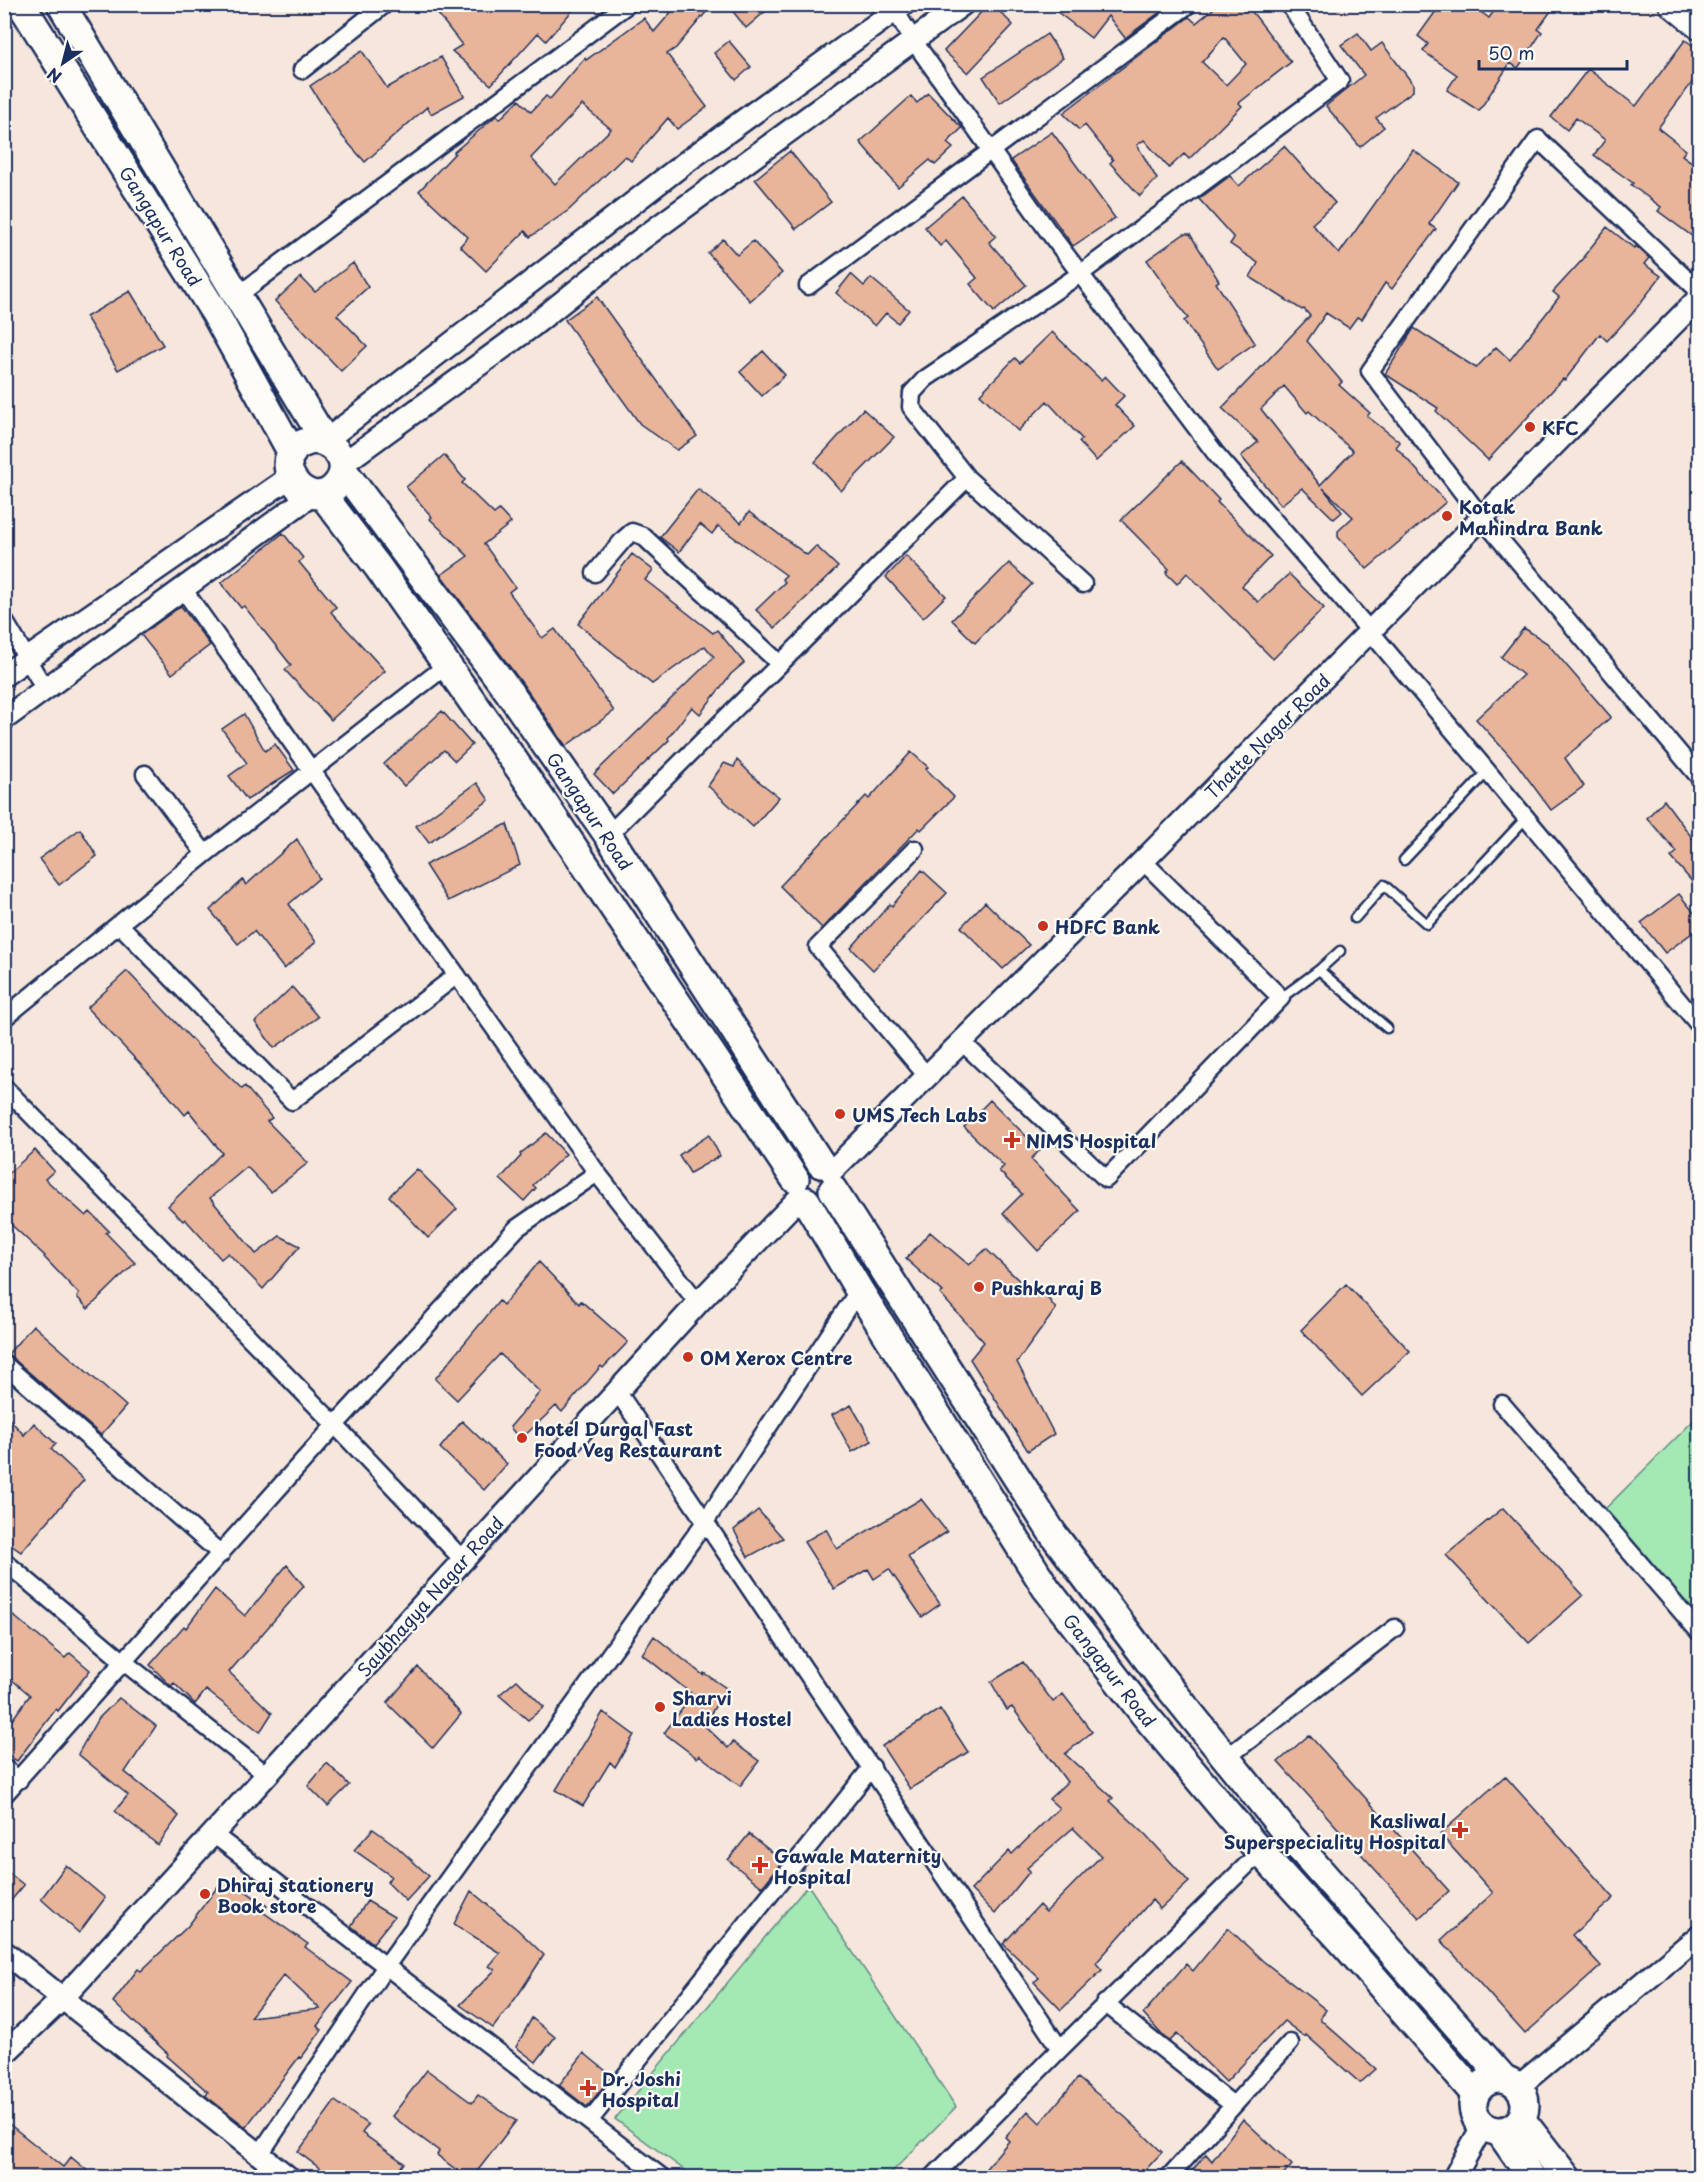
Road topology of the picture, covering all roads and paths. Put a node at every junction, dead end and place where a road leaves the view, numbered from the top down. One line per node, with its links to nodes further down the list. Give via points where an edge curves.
1 (21, 4): 20 (main road, Gangapur Road, via 215,313)
2 (61, 4): 17 (main road, Gangapur Road)
3 (385, 4): 12 (street)
4 (628, 4): 17 (street)
5 (963, 4): 11 (street)
6 (1189, 4): 13 (street)
7 (1289, 4): 14 (street, via 1340,81)
8 (1671, 4): 10 (main road)
9 (897, 7): 11 (street); 19 (street, via 686,162)
10 (1700, 28)
11 (913, 40): 13 (street); 21 (street, via 640,240 531,327)
12 (302, 70)
13 (991, 149): 14 (street); 15 (street)
14 (1080, 274): 22 (street, via 925,379 912,393 911,407); 29 (street, via 1216,454)
15 (808, 286)
16 (1700, 292): 24 (street, via 1538,139 1370,371)
17 (237, 296): 19 (main road, Gangapur Road)
18 (1700, 297): 24 (street, Thatte Nagar Road)
19 (325, 441): 20 (main road, via 306,441 298,446); 21 (main road, via 339,453)
20 (291, 465): 23 (main road, via 305,492); 30 (street)
21 (344, 466): 23 (main road, via 336,485); 41 (main road, Gangapur Road)
22 (967, 478): 26 (street); 31 (street)
23 (317, 494): 27 (street); 32 (main road, Gangapur Road, via 378,567)
24 (1482, 518): 29 (street, Thatte Nagar Road); 36 (street)
25 (595, 573): 31 (street, via 632,532 643,536)
26 (1083, 584)
27 (183, 589): 34 (street); 37 (street)
28 (4, 620): 30 (street)
29 (1370, 631): 38 (street); 45 (street, Thatte Nagar Road)
30 (27, 658): 33 (street); 34 (street)
31 (780, 664): 41 (street)
32 (447, 665): 37 (street); 60 (main road, Gangapur Road, via 543,802)
33 (4, 675)
34 (45, 689): 35 (street)
35 (4, 719)
36 (1696, 768)
37 (312, 772): 43 (street); 50 (street)
38 (1487, 772): 40 (street); 44 (lane)
39 (145, 774): 43 (street)
40 (1526, 818): 46 (lane, via 1427,924 1384,885); 53 (street)
41 (608, 835): 59 (main road, Gangapur Road)
42 (915, 849): 56 (street, via 818,947)
43 (205, 854): 47 (street)
44 (1404, 860)
45 (1143, 861): 51 (street); 55 (street, Thatte Nagar Road)
46 (1355, 918)
47 (119, 924): 50 (street, via 292,1101); 52 (street)
48 (1340, 951): 49 (lane)
49 (1319, 970): 51 (lane); 54 (lane)
50 (456, 975): 58 (street)
51 (1281, 998): 55 (street, via 1106,1179)
52 (4, 1018)
53 (1700, 1026)
54 (1387, 1028)
55 (962, 1042): 56 (street, Thatte Nagar Road)
56 (927, 1076): 59 (street, Thatte Nagar Road)
57 (4, 1087): 66 (street)
58 (597, 1173): 62 (street); 66 (street, via 517,1228)
59 (829, 1175): 60 (main road, via 825,1200 812,1203); 60 (main road, via 814,1162 801,1167); 74 (main road, Gangapur Road, via 1053,1534)
60 (800, 1192): 61 (main road, Gangapur Road); 62 (street, Saubhagya Nagar Road)
61 (859, 1290): 67 (street); 81 (main road, Gangapur Road, via 1046,1588 1144,1714)
62 (698, 1303): 64 (street, Saubhagya Nagar Road)
63 (4, 1364): 68 (street)
64 (617, 1391): 67 (street); 69 (street, Saubhagya Nagar Road)
65 (1502, 1404): 72 (street)
66 (335, 1425): 68 (street); 69 (street)
67 (705, 1521): 75 (street); 84 (street)
68 (221, 1554): 73 (street)
69 (463, 1560): 77 (street, Saubhagya Nagar Road)
70 (4, 1561): 73 (street)
71 (1395, 1629): 74 (street)
72 (1700, 1633)
73 (124, 1662): 77 (street); 78 (street)
74 (1226, 1758): 90 (main road, Gangapur Road, via 1284,1830)
75 (872, 1767): 88 (street); 93 (street)
76 (4, 1768): 78 (street)
77 (267, 1775): 80 (street, Saubhagya Nagar Road)
78 (19, 1780): 79 (street)
79 (4, 1795)
80 (213, 1834): 84 (street); 85 (street, Saubhagya Nagar Road)
81 (1260, 1852): 86 (street); 91 (main road, Gangapur Road)
82 (1700, 1935): 90 (street)
83 (4, 1952): 85 (street)
84 (386, 1966): 93 (street); 95 (street)
85 (63, 1998): 89 (street, Saubhagya Nagar Road); 95 (street)
86 (1106, 2003): 88 (street); 92 (street)
87 (1290, 2043): 92 (street)
88 (1060, 2049): 98 (street)
89 (4, 2054)
90 (1511, 2083): 91 (main road, via 1486,2082); 94 (main road, via 1526,2102)
91 (1475, 2094): 94 (main road, via 1474,2111)
92 (1233, 2105): 99 (street)
93 (590, 2120): 97 (street)
94 (1501, 2125): 100 (street); 101 (main road); 102 (main road)
95 (260, 2154): 96 (street)
96 (289, 2178)
97 (663, 2178)
98 (932, 2178)
99 (1168, 2178)
100 (1454, 2178)
101 (1532, 2178)
102 (1567, 2178)

